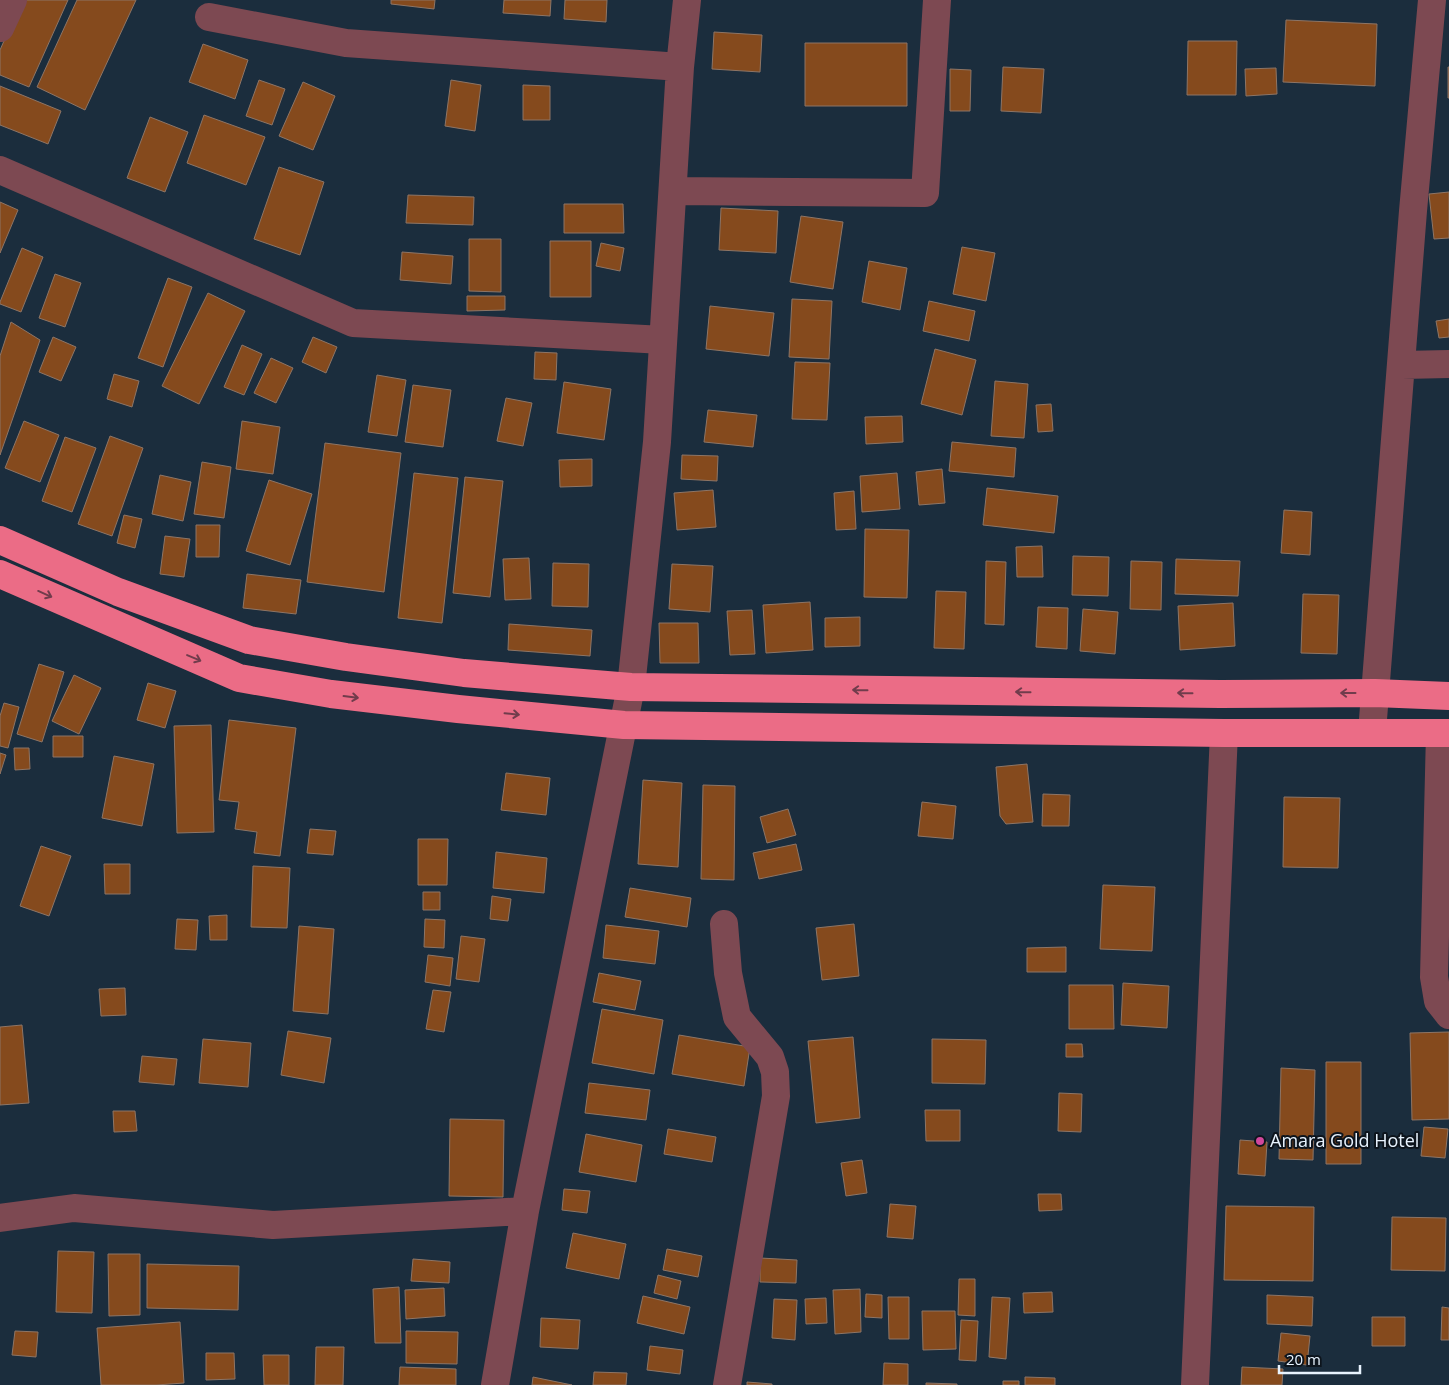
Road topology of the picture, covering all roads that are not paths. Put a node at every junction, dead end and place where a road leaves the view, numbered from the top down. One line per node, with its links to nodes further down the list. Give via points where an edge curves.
1 (13, 0): 6 (street)
2 (687, 0): 7 (street)
3 (937, 0): 9 (street, via 925,194)
4 (1432, 0): 12 (street)
5 (209, 17): 7 (street, via 346,43)
6 (0, 28)
7 (680, 67): 9 (street)
8 (0, 170): 10 (street, via 353,323)
9 (673, 191): 10 (street)
10 (663, 340): 15 (street, via 657,442)
11 (1449, 364): 12 (street)
12 (1402, 365): 16 (street)
13 (0, 540): 15 (highway, via 118,592 249,640 464,673)
14 (0, 574): 18 (highway, one-way to 18, via 239,678 331,694)
15 (631, 688): 16 (highway, one-way to 15); 18 (street)
16 (1375, 693): 17 (highway); 19 (street)
17 (1449, 696)
18 (624, 725): 20 (highway); 24 (street)
19 (1372, 732): 20 (highway); 21 (highway)
20 (1224, 733): 28 (street)
21 (1444, 733): 23 (street, via 1434,977 1438,1001)
22 (724, 924): 27 (street, via 728,973 737,1017 770,1057 775,1072 776,1096)
23 (1449, 1015)
24 (525, 1211): 25 (street, via 273,1225 74,1208); 26 (street)
25 (0, 1218)
26 (495, 1385)
27 (727, 1385)
28 (1195, 1385)

